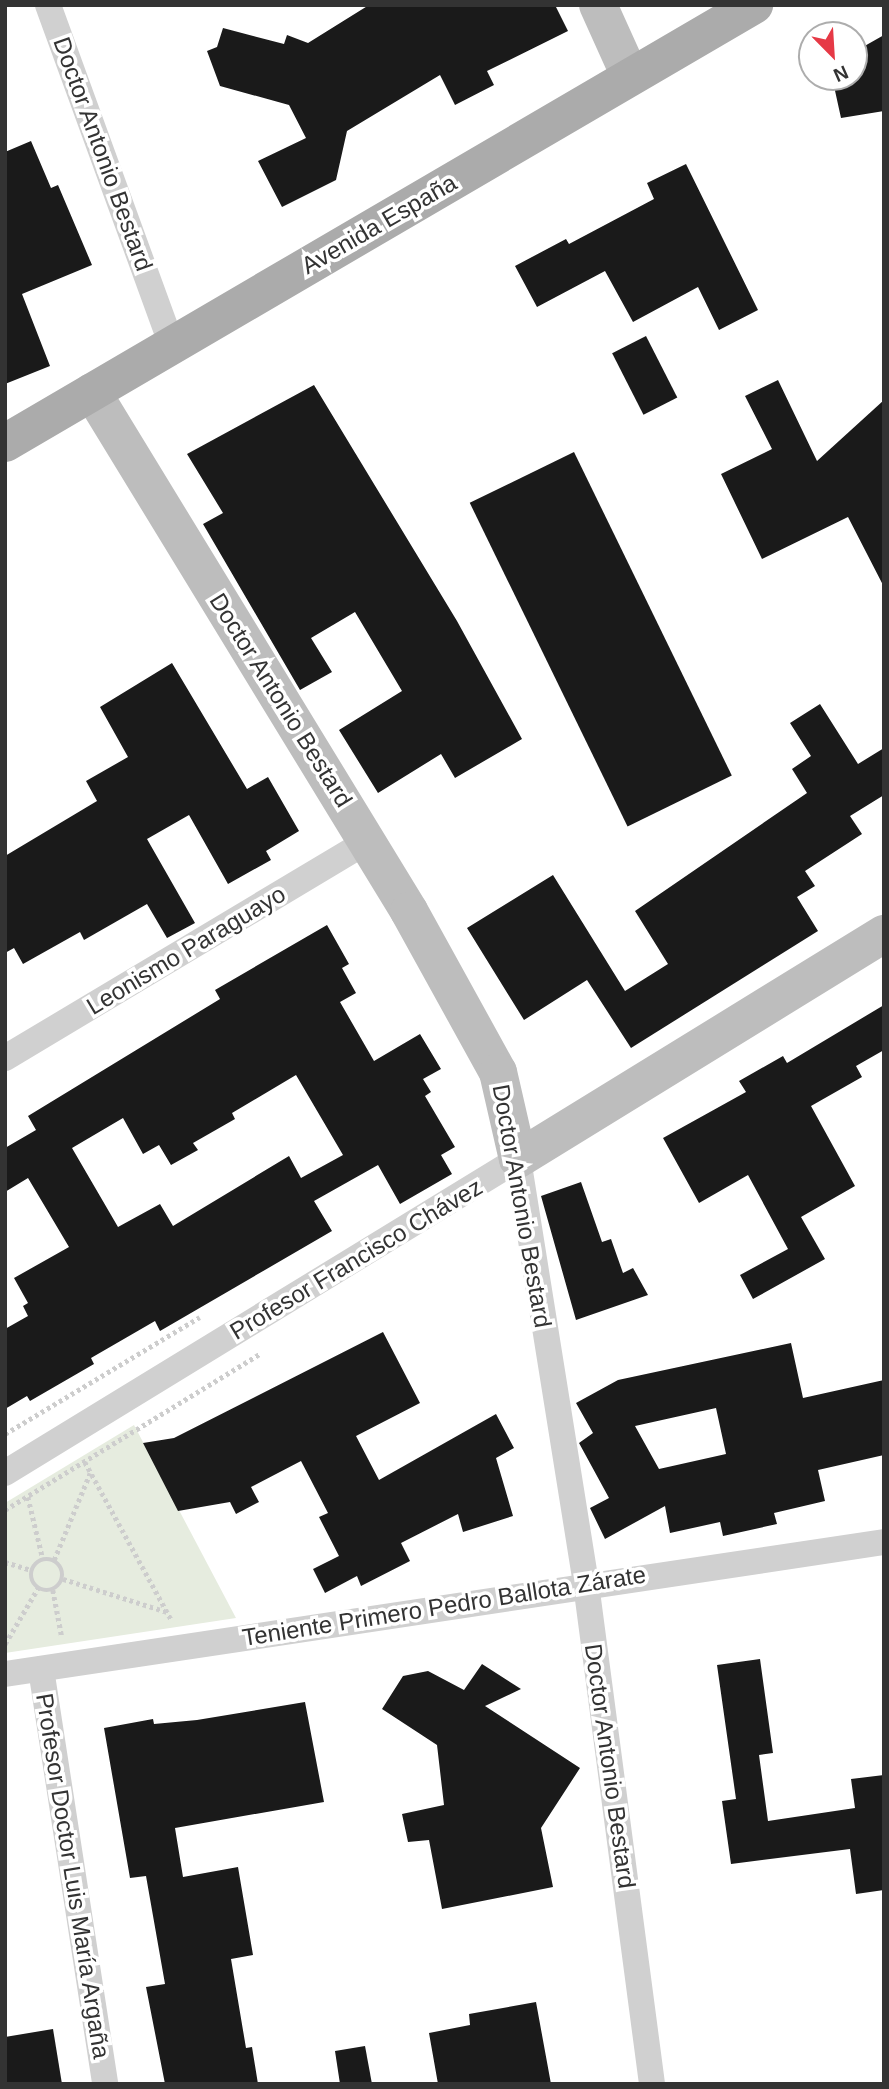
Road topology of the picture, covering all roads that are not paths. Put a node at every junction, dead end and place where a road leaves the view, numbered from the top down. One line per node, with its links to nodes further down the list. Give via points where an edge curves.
1 (48, 5): 5 (street, Doctor Antonio Bestard)
2 (598, 5): 4 (street)
3 (754, 5): 4 (main road, Avenida España)
4 (630, 76): 5 (main road, Avenida España)
5 (171, 342): 6 (main road, Avenida España)
6 (92, 392): 7 (main road, Avenida España); 8 (street, Doctor Antonio Bestard)
7 (5, 443)
8 (367, 841): 10 (street, Leonismo Paraguayo); 11 (street, Doctor Antonio Bestard, via 498,1072)
9 (884, 934): 11 (street, Profesor Francisco Chávez)
10 (5, 1059)
11 (518, 1159): 12 (street, Profesor Francisco Chávez); 14 (street, Doctor Antonio Bestard)
12 (5, 1473)
13 (884, 1542): 14 (street, Teniente Primero Pedro Ballota Zárate)
14 (586, 1584): 15 (street, Teniente Primero Pedro Ballota Zárate); 18 (street, Doctor Antonio Bestard)
15 (41, 1668): 16 (street, Teniente Primero Pedro Ballota Zárate); 17 (street, Profesor Doctor Luis María Argaña)
16 (5, 1674)
17 (105, 2084)
18 (652, 2084)

